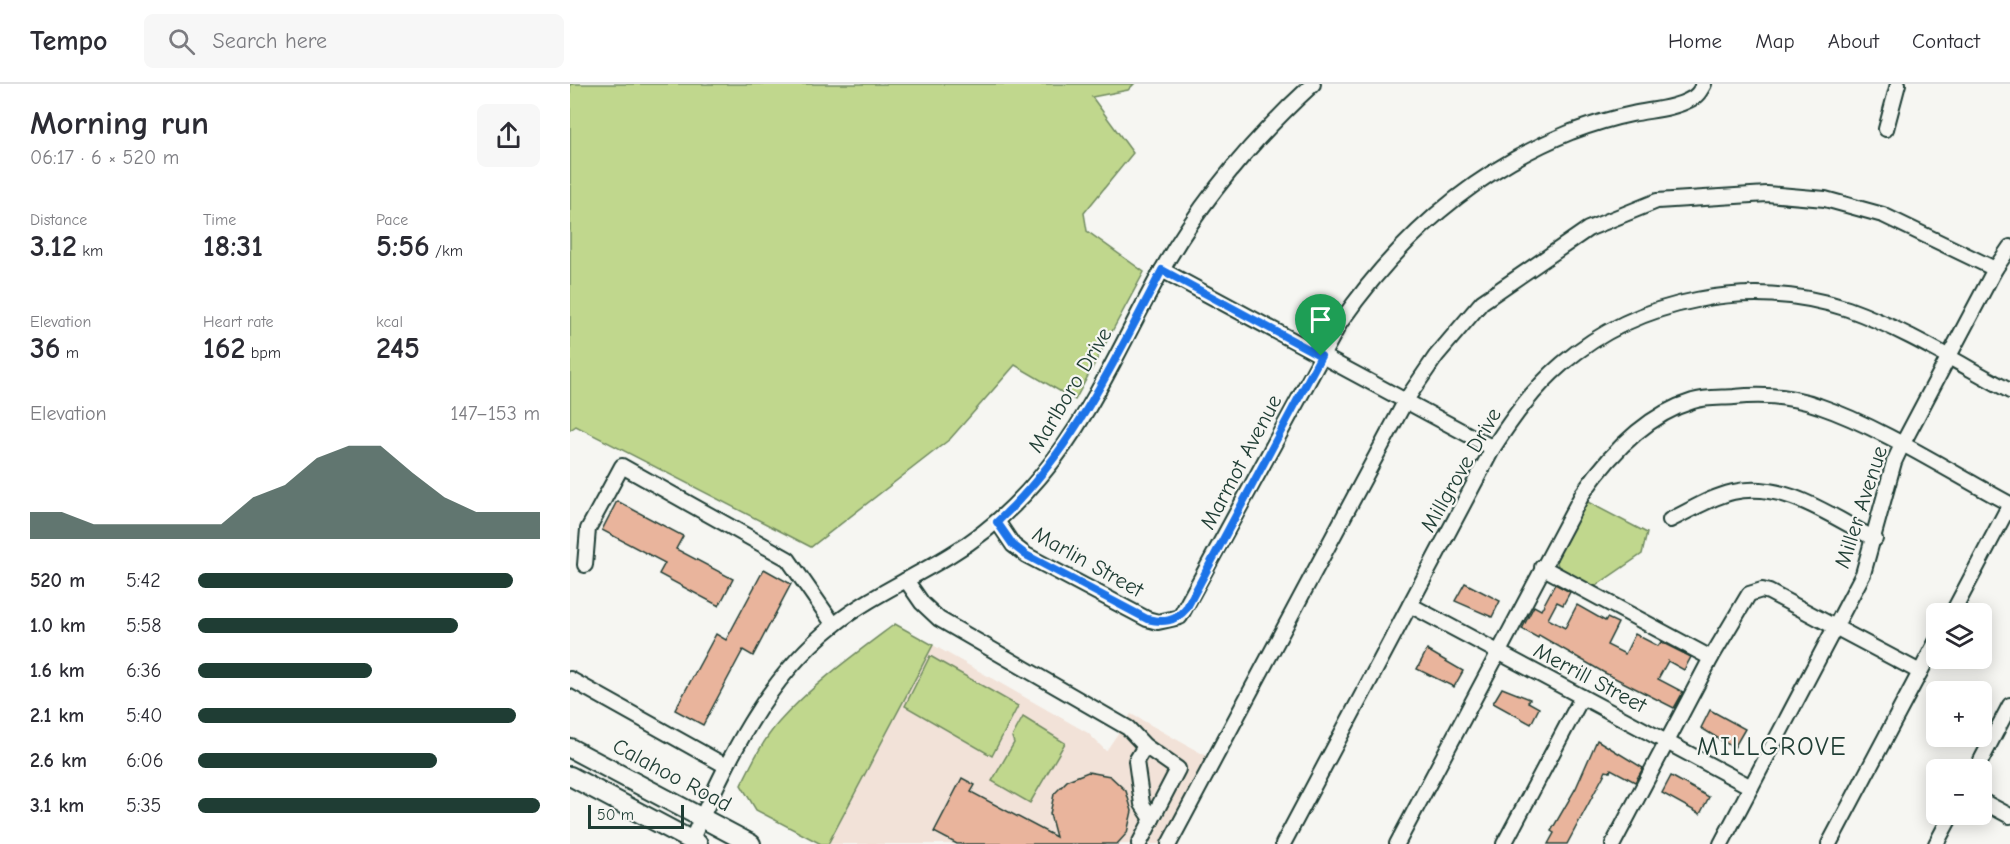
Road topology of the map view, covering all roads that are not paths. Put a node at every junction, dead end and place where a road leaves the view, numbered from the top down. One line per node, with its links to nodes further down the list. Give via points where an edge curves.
1 (1313, 84): 7 (street, Marlboro Drive, via 1280,114 1227,174)
2 (1898, 84): 4 (street)
3 (1702, 89): 8 (street, Marmot Avenue, via 1679,104 1628,114 1572,132 1532,150 1457,196 1410,237 1364,288)
4 (1886, 129)
5 (2010, 247): 6 (street, Miller Avenue)
6 (1995, 269): 9 (street, Miller Avenue); 11 (street, via 1883,215 1825,199 1767,194 1657,201 1588,229 1482,302 1436,356)
7 (1162, 270): 8 (street); 16 (street, Marlboro Drive, via 1062,450)
8 (1321, 356): 11 (street); 23 (street, Marmot Avenue, via 1186,609)
9 (1949, 358): 10 (street, Millgrove Drive); 12 (street, Miller Avenue); 13 (street, Millgrove Drive, via 1866,316 1812,299 1754,294 1696,300 1655,311 1589,344 1543,382)
10 (2010, 391)
11 (1406, 400): 13 (street); 48 (street)
12 (1902, 445): 14 (street); 17 (street, Miller Avenue); 19 (street, via 1842,415 1796,399 1749,395 1694,400 1662,415 1606,460)
13 (1493, 448): 22 (street, Millgrove Drive)
14 (2010, 504): 21 (street)
15 (1670, 520): 17 (street, via 1712,498 1740,490 1763,490 1794,498)
16 (997, 522): 20 (street, Marlboro Drive, via 951,555); 23 (street, Marlin Street, via 1013,545 1026,555 1147,619)
17 (1875, 539): 25 (street, Miller Avenue, via 1863,574)
18 (585, 565): 24 (street, via 588,529 622,466 788,559)
19 (1542, 567): 26 (street); 27 (street)
20 (906, 580): 24 (street, Marlboro Drive); 34 (street, via 922,603 939,618 1128,728)
21 (1958, 603)
22 (1410, 605): 26 (street, Merrill Street); 49 (street, Millgrove Drive)
23 (1170, 621)
24 (834, 625): 37 (street, Marlboro Drive, via 779,680)
25 (1835, 626): 27 (street, via 1769,592 1755,591 1744,599); 29 (street); 39 (street, Miller Avenue)
26 (1498, 653): 31 (street, Merrill Street); 50 (street)
27 (1710, 658): 33 (street)
28 (1926, 661): 29 (street)
29 (1920, 672): 54 (street)
30 (570, 679): 37 (street)
31 (1582, 697): 33 (street, Merrill Street); 51 (street)
32 (2009, 710): 36 (street)
33 (1667, 742): 39 (street, Merrill Street); 52 (street)
34 (1145, 746): 43 (street, via 1136,760 1142,804); 43 (street, via 1178,769)
35 (570, 748): 42 (main road, Calahoo Road)
36 (1982, 759)
37 (726, 766): 42 (street, Marlboro Drive)
38 (570, 776): 45 (main road)
39 (1751, 787): 53 (street, Miller Avenue)
40 (1992, 806): 41 (street)
41 (2010, 816)
42 (702, 818): 45 (street, Marlboro Drive); 46 (main road, Calahoo Road)
43 (1152, 819): 47 (street)
44 (1946, 825): 55 (street)
45 (695, 842)
46 (751, 844)
47 (1139, 844)
48 (1169, 844)
49 (1283, 844)
50 (1397, 844)
51 (1504, 844)
52 (1613, 844)
53 (1721, 844)
54 (1829, 844)
55 (1936, 844)

